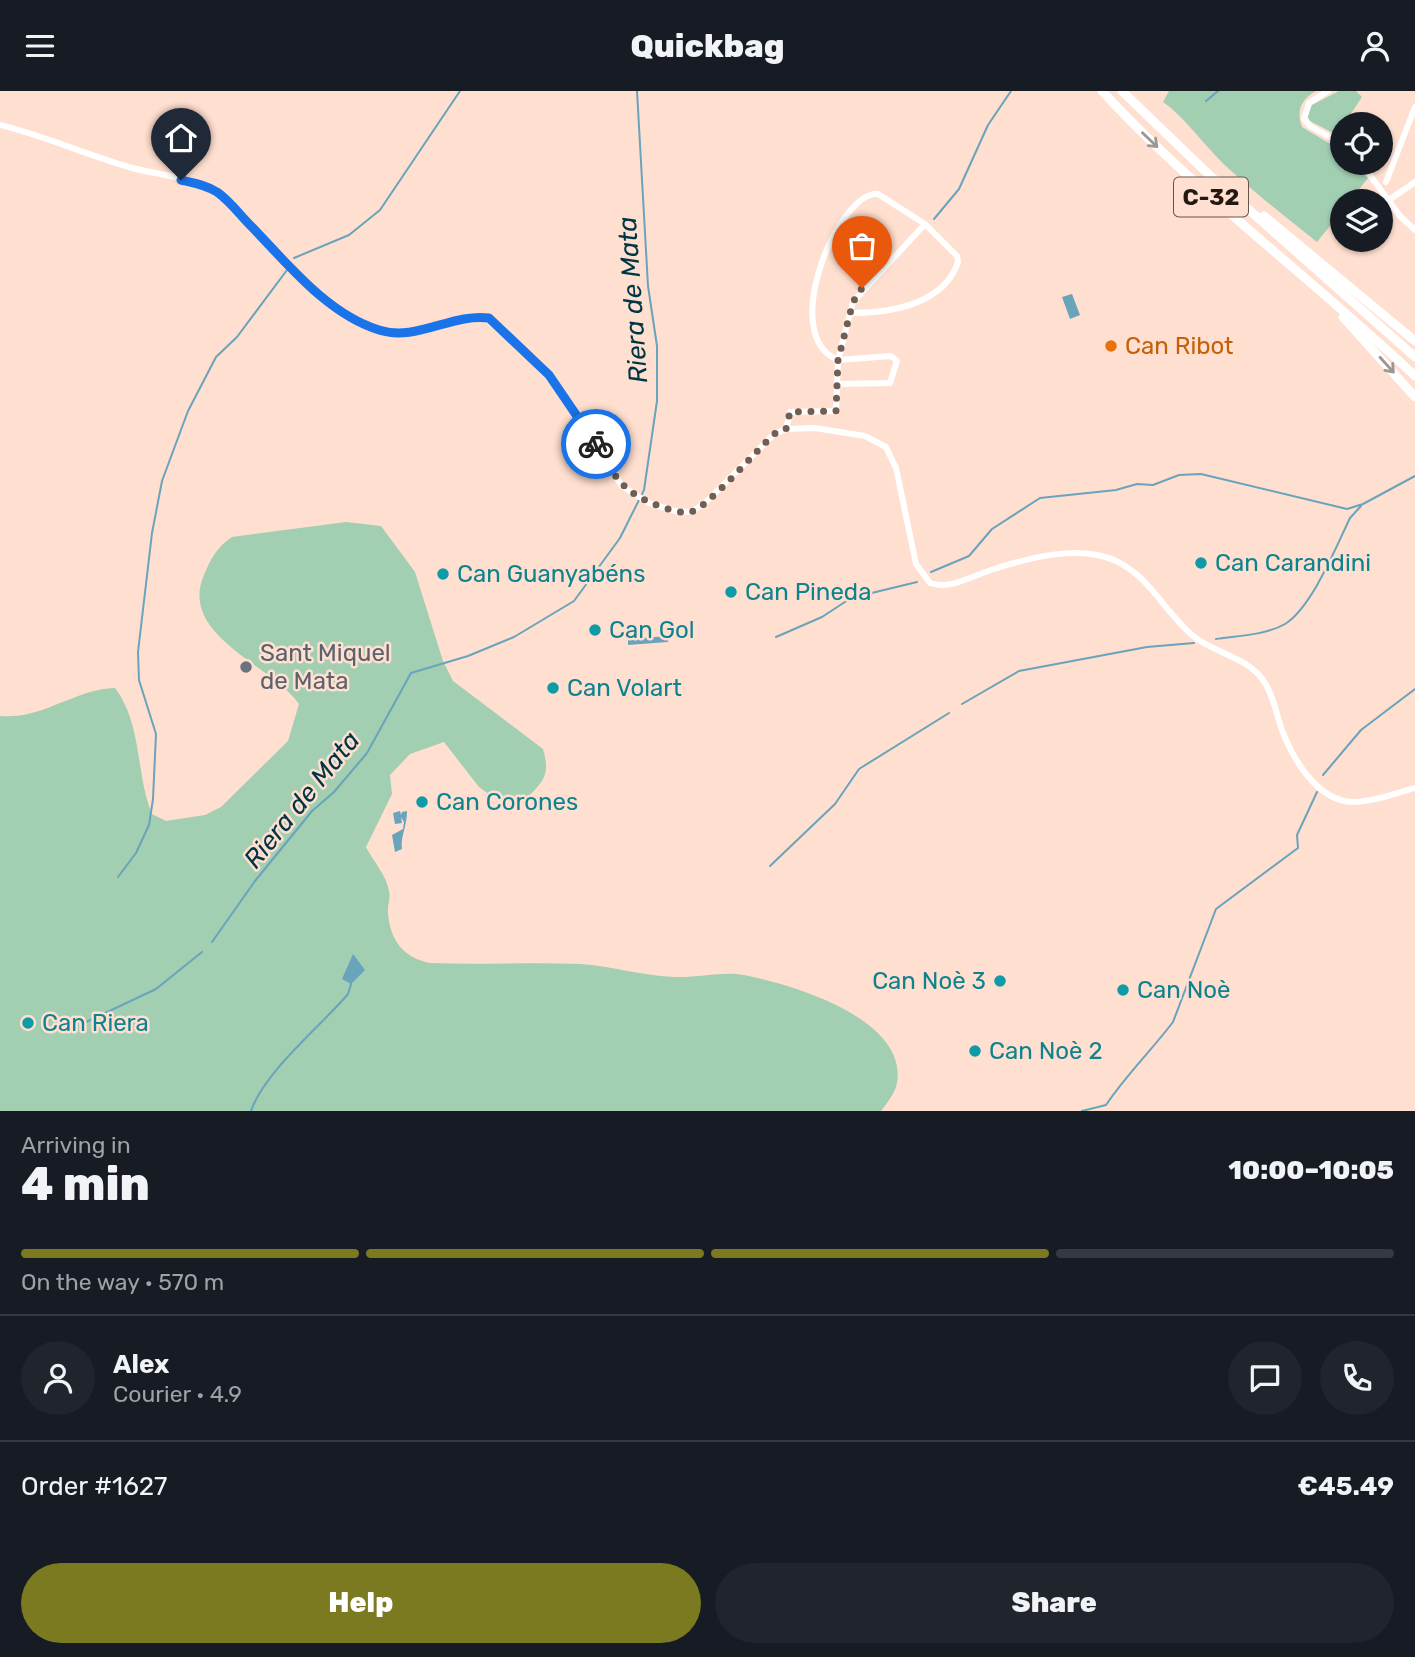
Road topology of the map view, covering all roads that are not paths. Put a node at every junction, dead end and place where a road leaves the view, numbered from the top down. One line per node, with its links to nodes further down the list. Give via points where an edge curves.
1 (1102, 91): 17 (highway, C-32, one-way to 17)
2 (1122, 91): 12 (highway, C-32)
3 (1328, 91): 6 (street, via 1309,103 1304,119)
4 (1415, 107): 9 (street)
5 (0, 125): 25 (street, via 208,187 311,286 340,310 378,330 405,333 476,316 489,318 549,375 616,479 649,503 691,512 774,434)
6 (1330, 137)
7 (1374, 175): 9 (street)
8 (1415, 182): 11 (street)
9 (1382, 183): 10 (street); 11 (street)
10 (1384, 189)
11 (1398, 193): 13 (street)
12 (1233, 196): 19 (highway); 20 (highway, C-32)
13 (1393, 197)
14 (1393, 205): 16 (street)
15 (925, 224): 18 (street, via 856,294); 18 (street, via 957,256 957,266 939,287 915,303 889,312); 21 (street, via 873,194 859,204 829,242 816,285 813,324 819,345)
16 (1415, 230)
17 (1325, 297): 22 (highway, C-32); 24 (highway, one-way to 24)
18 (850, 313): 21 (street)
19 (1415, 341)
20 (1415, 357)
21 (838, 360): 23 (street); 23 (street, via 891,356 897,361 891,383)
22 (1415, 376)
23 (836, 384): 25 (street, via 836,411 790,412)
24 (1415, 397)
25 (786, 429): 26 (street, via 859,434 886,447 896,468 916,564 930,583 951,584 1006,566 1072,553 1115,561 1142,578 1191,635 1262,678 1289,748 1325,792 1344,801 1359,801)
26 (1415, 788)

